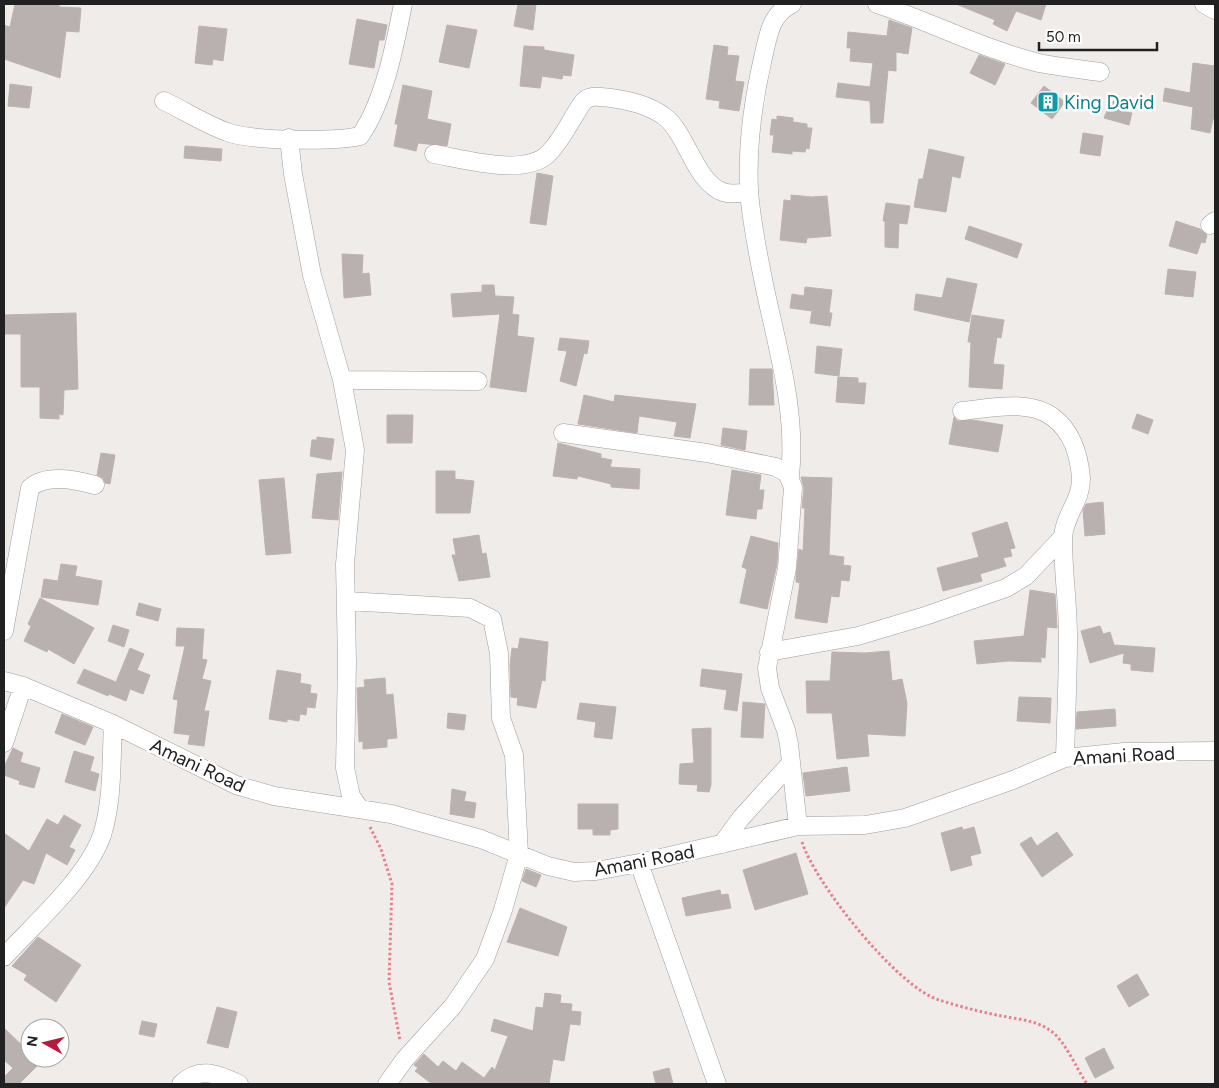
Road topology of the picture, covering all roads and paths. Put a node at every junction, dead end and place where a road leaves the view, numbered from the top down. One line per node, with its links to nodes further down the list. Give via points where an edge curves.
1 (403, 4): 8 (street, via 382,94 360,136 324,140)
2 (792, 4): 10 (street, via 776,16 756,87)
3 (877, 4): 6 (street, via 972,41 1038,62)
4 (1204, 4): 5 (street)
5 (1215, 10)
6 (1100, 72)
7 (164, 101): 8 (street, via 228,132)
8 (289, 138): 11 (street, via 312,275)
9 (434, 154): 10 (street, via 512,166 536,162 554,148 583,102 597,96 636,102 663,116 718,190)
10 (749, 192): 15 (street, via 790,414 793,445)
11 (342, 380): 12 (street); 18 (street, via 356,461 347,539)
12 (478, 381)
13 (962, 411): 17 (street, via 1026,407 1043,410 1066,430 1075,446 1081,480 1079,495 1068,515)
14 (563, 433): 15 (street, via 707,453 776,467)
15 (790, 476): 20 (street, via 793,487 787,568)
16 (95, 485): 19 (street, via 64,479 41,481 30,488)
17 (1063, 537): 20 (street, via 1026,576 1006,588 858,636); 26 (street, via 1068,638)
18 (346, 600): 28 (street, via 345,768 351,796); 31 (street, via 470,608 492,619 499,652 501,718 514,755)
19 (4, 631)
20 (769, 652): 27 (street, via 768,679 786,730)
21 (4, 681): 22 (street, Amani Road)
22 (22, 686): 23 (street, Amani Road); 24 (street)
23 (113, 724): 28 (street, Amani Road, via 236,785 274,796); 33 (street, via 109,797 99,841 78,877)
24 (4, 743)
25 (1215, 751): 26 (street, Amani Road, via 1124,752)
26 (1065, 758): 29 (street, Amani Road, via 905,818 865,825)
27 (791, 763): 29 (street); 30 (street)
28 (360, 809): 31 (street, Amani Road, via 391,814 481,839); 34 (path, via 381,850 392,884 389,982)
29 (798, 826): 30 (street, Amani Road); 39 (path, via 816,871 876,949 898,972 935,999 1032,1022 1050,1030 1064,1045)
30 (722, 844): 32 (street, Amani Road)
31 (519, 854): 32 (street, Amani Road, via 574,872); 34 (street, via 485,959 453,1006)
32 (639, 863): 38 (street)
33 (4, 957)
34 (405, 1058): 37 (street)
35 (181, 1084): 36 (street, via 206,1072)
36 (239, 1084)
37 (387, 1084)
38 (717, 1084)
39 (1087, 1084)

